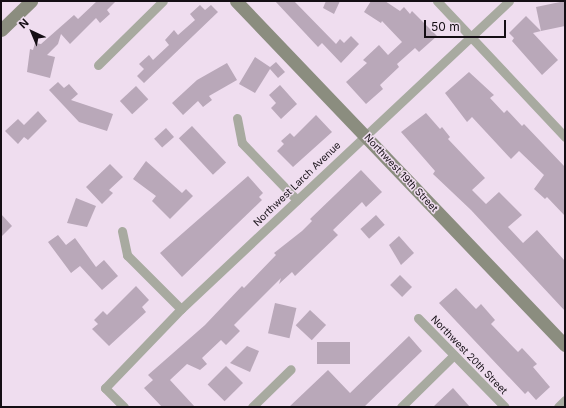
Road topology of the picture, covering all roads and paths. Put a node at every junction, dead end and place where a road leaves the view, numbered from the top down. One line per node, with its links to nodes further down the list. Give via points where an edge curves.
1 (31, 1): 6 (main road)
2 (163, 1): 8 (street)
3 (236, 1): 10 (main road, Northwest 19th Street)
4 (437, 1): 7 (street)
5 (509, 1): 7 (street, Northwest Larch Avenue)
6 (1, 30)
7 (471, 37): 10 (street, Northwest Larch Avenue); 11 (street)
8 (98, 65)
9 (236, 118): 12 (street, via 242,143)
10 (365, 135): 12 (street, Northwest Larch Avenue); 16 (main road, Northwest 19th Street)
11 (565, 137)
12 (297, 200): 14 (street, Northwest Larch Avenue)
13 (122, 231): 14 (street, via 127,255)
14 (181, 308): 20 (street, Northwest Larch Avenue, via 105,388)
15 (418, 318): 17 (street, Northwest 20th Street)
16 (565, 345)
17 (454, 355): 22 (street); 23 (street, Northwest 20th Street)
18 (291, 369): 21 (street)
19 (565, 400): 24 (street)
20 (124, 407)
21 (252, 407)
22 (401, 407)
23 (505, 407)
24 (558, 407)

